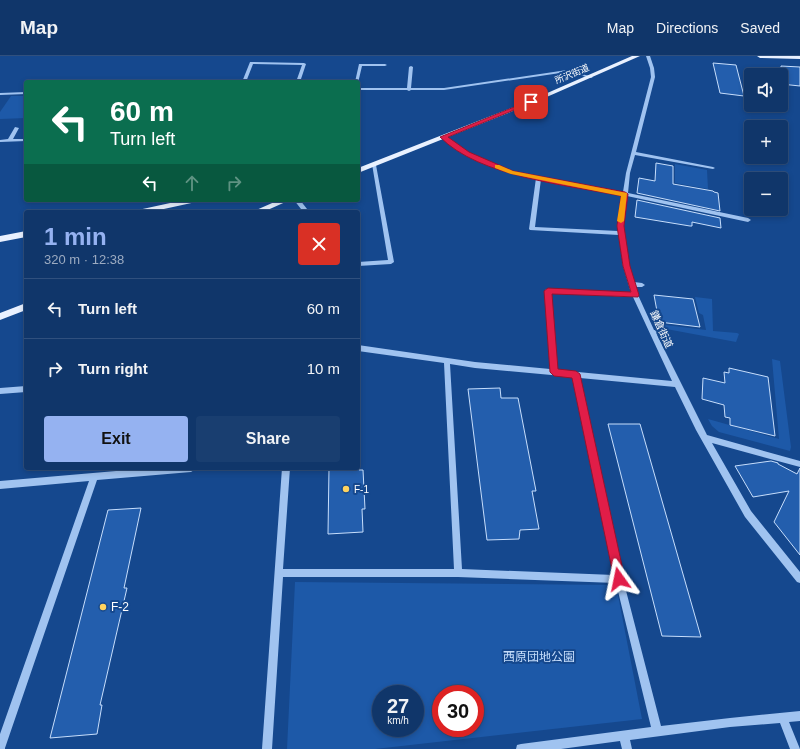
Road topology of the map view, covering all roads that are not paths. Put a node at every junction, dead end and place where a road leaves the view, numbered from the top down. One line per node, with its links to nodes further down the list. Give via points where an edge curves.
1 (637, 56): 7 (main road, 所沢街道)
2 (648, 56): 20 (street, 鎌倉街道, via 653,77)
3 (760, 56): 4 (main road)
4 (800, 58)
5 (385, 65): 10 (street, via 360,65)
6 (410, 67): 12 (street)
7 (591, 77): 12 (street, via 567,71 444,89); 16 (main road, 所沢街道)
8 (245, 80): 9 (street, via 251,63 304,64)
9 (299, 80)
10 (357, 80)
11 (360, 90): 12 (street)
12 (409, 90)
13 (24, 93): 14 (street)
14 (0, 94)
15 (17, 128): 17 (street)
16 (443, 137): 21 (main road, 所沢街道); 24 (street, via 466,154 511,172)
17 (10, 140): 18 (street); 19 (street)
18 (24, 140)
19 (0, 141)
20 (633, 153): 22 (street); 25 (street, 鎌倉街道)
21 (374, 165): 23 (main road, 所沢街道); 34 (street, via 392,262)
22 (713, 168)
23 (360, 170)
24 (539, 178): 25 (street); 31 (street, via 532,229)
25 (625, 194): 30 (street); 31 (street, 鎌倉街道)
26 (186, 202): 28 (main road)
27 (281, 202): 29 (main road)
28 (148, 210)
29 (261, 210)
30 (748, 220)
31 (621, 233): 35 (street, 鎌倉街道, via 626,266)
32 (24, 234): 33 (main road)
33 (0, 239)
34 (360, 264)
35 (632, 284): 36 (street); 37 (street, 鎌倉街道)
36 (642, 285)
37 (635, 295): 40 (street, 鎌倉街道); 44 (street, via 548,291)
38 (24, 307): 39 (main road)
39 (0, 317)
40 (652, 332): 41 (street); 46 (street, 鎌倉街道)
41 (664, 333)
42 (360, 348): 43 (street)
43 (447, 362): 44 (street); 56 (street)
44 (554, 372): 45 (street)
45 (576, 374): 46 (street); 57 (street)
46 (677, 384): 49 (street, 鎌倉街道)
47 (24, 389): 48 (street)
48 (0, 391)
49 (705, 438): 50 (street); 58 (street, 鎌倉街道, via 748,514)
50 (800, 464)
51 (169, 470): 53 (street)
52 (286, 470): 55 (street)
53 (94, 477): 54 (street); 63 (street)
54 (0, 485)
55 (279, 573): 56 (street); 64 (street)
56 (458, 573): 57 (street)
57 (619, 579): 61 (street)
58 (800, 580)
59 (800, 716): 60 (street)
60 (782, 718): 61 (street); 67 (street)
61 (657, 730): 62 (street)
62 (624, 736): 65 (street); 66 (street)
63 (0, 748)
64 (268, 749)
65 (521, 749)
66 (627, 749)
67 (795, 749)

